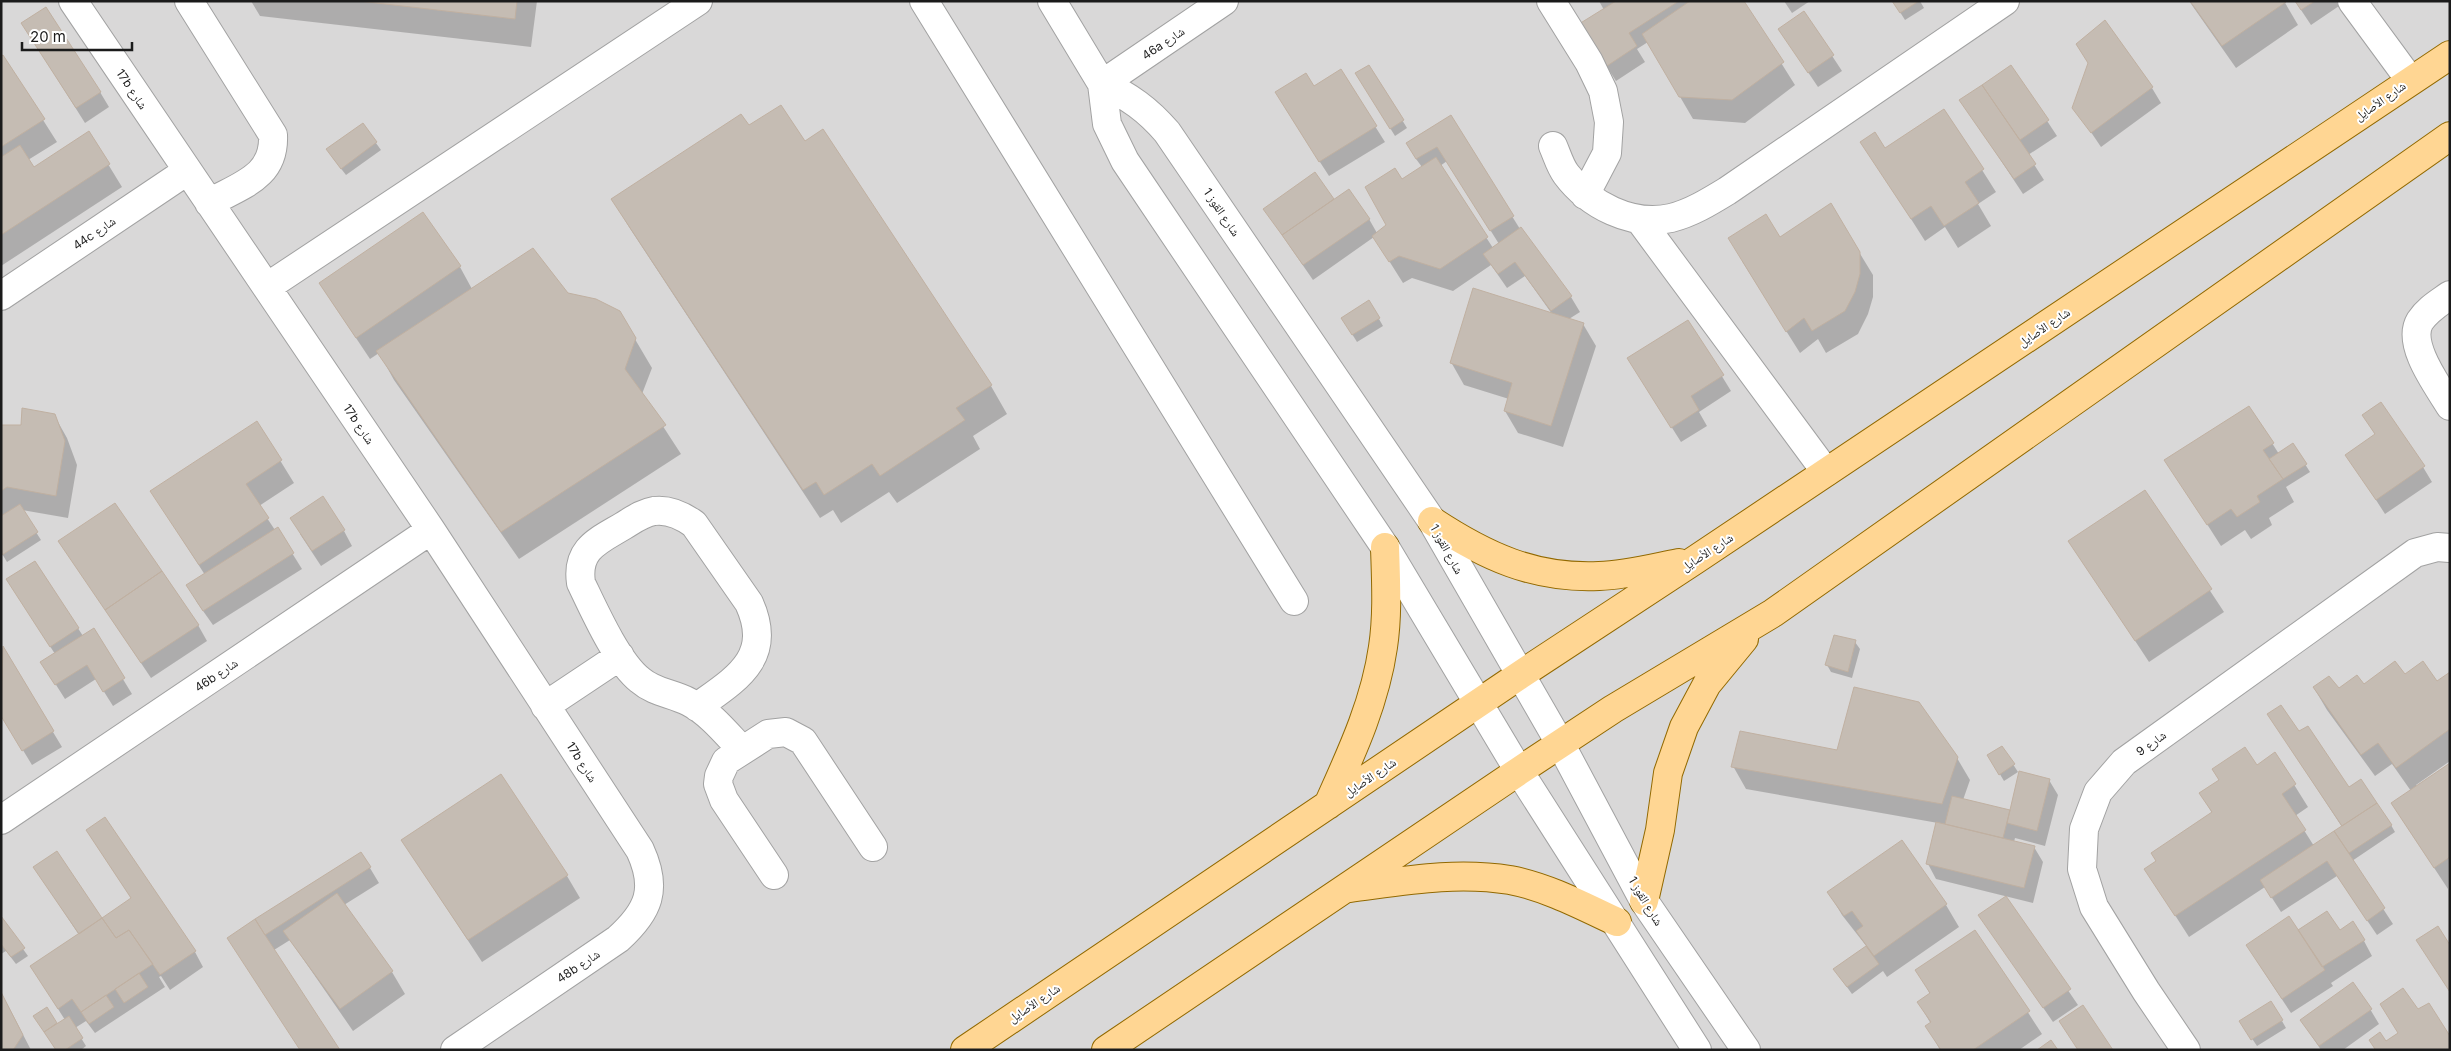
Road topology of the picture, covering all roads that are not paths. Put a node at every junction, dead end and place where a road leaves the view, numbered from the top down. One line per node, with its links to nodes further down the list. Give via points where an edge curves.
1 (73, 1): 15 (street, 17b شارع)
2 (189, 1): 17 (street, via 273,135 274,150 269,164 258,175)
3 (698, 1): 19 (street)
4 (924, 1): 29 (street)
5 (1052, 1): 12 (street)
6 (1224, 1): 12 (street, 46a شارع)
7 (1551, 1): 16 (street, via 1589,62 1604,98 1608,122 1607,153)
8 (2005, 1): 18 (street, via 1699,208 1670,218)
9 (2352, 1): 11 (street)
10 (2450, 55): 11 (main road, شارع الأصايل)
11 (2410, 80): 23 (main road, شارع الأصايل)
12 (1102, 84): 24 (street, شارع القوز 1, via 1149,112 1167,132); 26 (street, via 1108,124 1126,161)
13 (2450, 136): 30 (main road)
14 (1553, 146): 16 (street, via 1565,173)
15 (187, 171): 17 (street, 17b شارع); 21 (street, 44c شارع)
16 (1585, 195): 18 (street, via 1607,210)
17 (209, 203): 19 (street, 17b شارع)
18 (1639, 219): 23 (street)
19 (267, 288): 25 (street, 17b شارع)
20 (2450, 295): 22 (street, via 2431,308 2419,322 2416,341)
21 (1, 296)
22 (2450, 406)
23 (1826, 472): 28 (main road, شارع الأصايل)
24 (1432, 521): 28 (main road, via 1470,546 1532,570 1566,575 1608,575); 32 (street, شارع القوز 1)
25 (431, 530): 34 (street, 17b شارع); 40 (street, 46b شارع)
26 (1385, 547): 33 (street); 39 (main road, via 1384,645 1378,673 1354,747)
27 (2450, 548): 52 (street, شارع 9, via 2437,547 2415,553 2124,762 2098,792 2084,829 2082,869 2094,907)
28 (1695, 560): 32 (main road, شارع الأصايل)
29 (1294, 601)
30 (1773, 613): 36 (main road); 45 (main road, via 1737,646 1707,684 1684,727 1668,773 1660,830)
31 (620, 656): 34 (street); 35 (street, via 650,688); 35 (street, via 581,583 582,559 597,541 642,514 656,511 683,516 703,535 749,603 757,630 756,645 745,671)
32 (1520, 675): 33 (main road, شارع الأصايل); 36 (street, شارع القوز 1)
33 (1479, 704): 38 (street); 39 (main road, شارع الأصايل)
34 (545, 706): 42 (street, 17b شارع)
35 (697, 707): 37 (street)
36 (1561, 745): 38 (main road); 45 (street, شارع القوز 1)
37 (742, 750): 41 (street, via 777,732 786,732 803,741); 43 (street, via 722,768 718,784 720,792)
38 (1519, 771): 44 (main road); 46 (street)
39 (1328, 806): 48 (main road, شارع الأصايل)
40 (1, 820)
41 (874, 847)
42 (640, 850): 47 (street, 48b شارع, via 647,865 650,886 646,907 634,925)
43 (774, 875)
44 (1342, 889): 46 (main road, via 1429,877 1510,880 1544,890); 49 (main road)
45 (1644, 901): 51 (street, شارع القوز 1)
46 (1617, 922): 50 (street)
47 (455, 1050)
48 (965, 1050)
49 (1106, 1050)
50 (1697, 1050)
51 (1746, 1050)
52 (2186, 1050)

